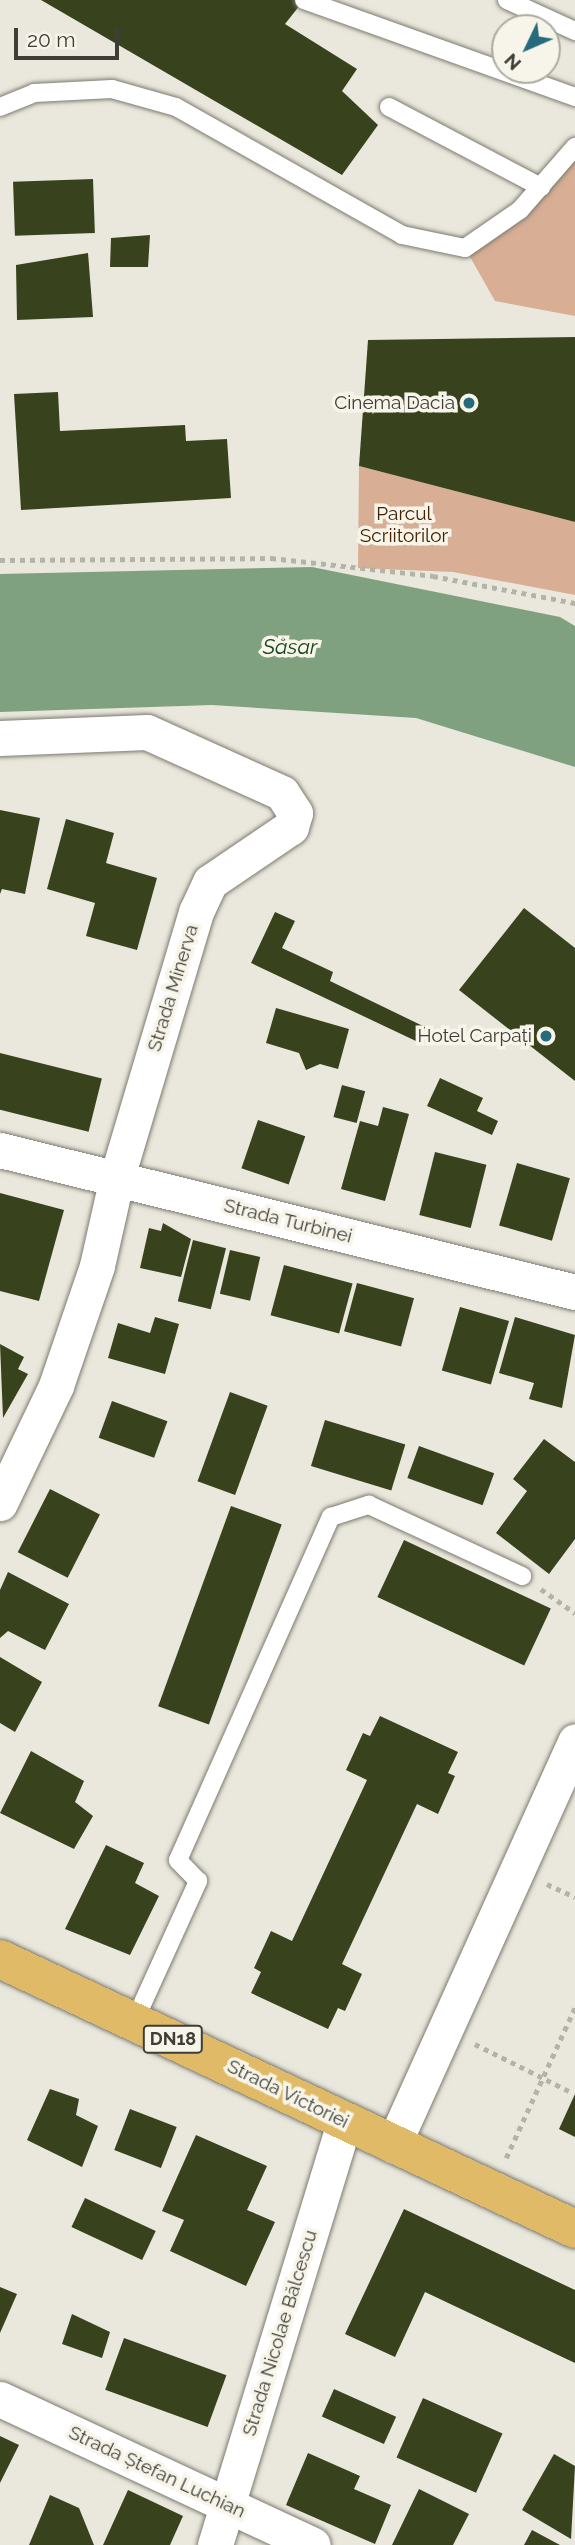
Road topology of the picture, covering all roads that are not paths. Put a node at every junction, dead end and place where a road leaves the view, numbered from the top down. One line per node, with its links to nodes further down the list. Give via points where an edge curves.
1 (304, 0): 4 (lane)
2 (507, 0): 3 (lane)
3 (575, 32)
4 (575, 97)
5 (0, 107): 8 (lane, via 34,93 112,89 176,107 402,235 465,248)
6 (389, 107): 8 (lane)
7 (575, 148): 8 (lane)
8 (541, 187)
9 (0, 738): 11 (street, Strada Minerva, via 147,732 282,793 295,813 291,827 210,882)
10 (0, 1150): 11 (street, Strada Turbinei)
11 (117, 1177): 12 (street, Strada Turbinei); 13 (street, Strada Minerva, via 97,1265 56,1386)
12 (575, 1292)
13 (0, 1503)
14 (522, 1576): 17 (lane, via 369,1505 331,1517 178,1860 198,1881)
15 (575, 1741): 19 (street)
16 (0, 1959): 17 (main road, Strada Victoriei / DN18)
17 (135, 2020): 18 (main road, Strada Victoriei / DN18)
18 (345, 2121): 19 (main road, Strada Victoriei / DN18); 22 (street, Strada Nicolae Bălcescu)
19 (393, 2145): 20 (main road, Strada Victoriei / DN18)
20 (575, 2229)
21 (0, 2399): 22 (street, Strada Ștefan Luchian)
22 (228, 2505): 23 (street, Strada Nicolae Bălcescu); 24 (street, Strada Ștefan Luchian)
23 (215, 2545)
24 (313, 2545)

